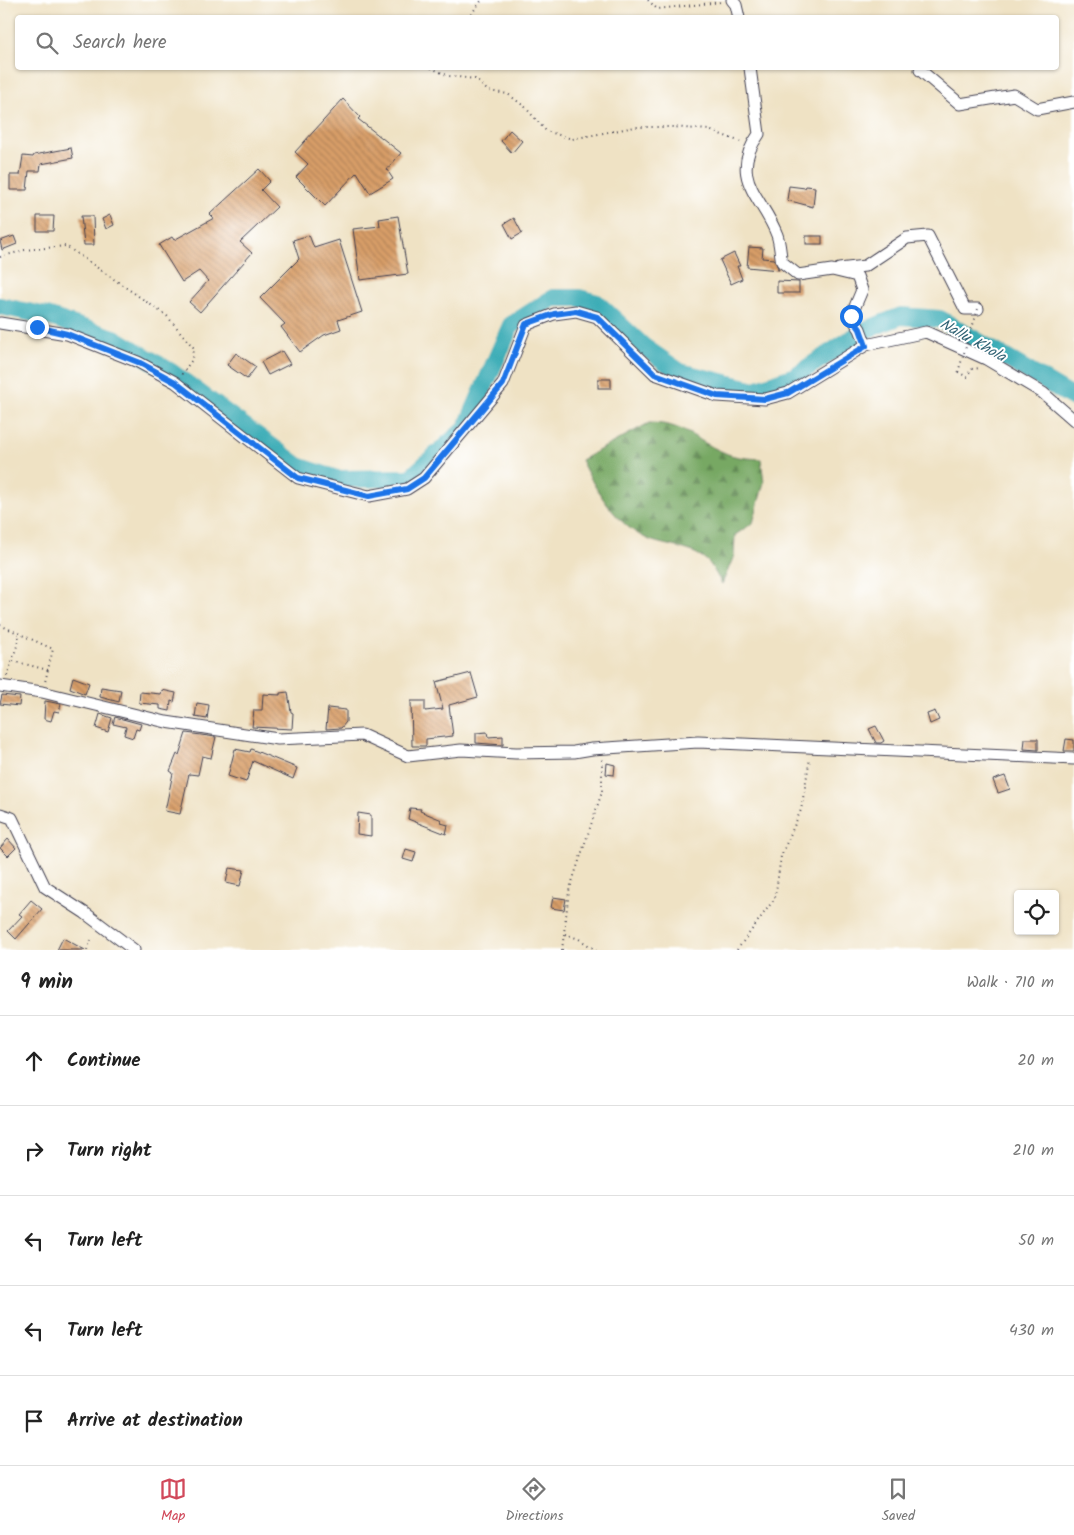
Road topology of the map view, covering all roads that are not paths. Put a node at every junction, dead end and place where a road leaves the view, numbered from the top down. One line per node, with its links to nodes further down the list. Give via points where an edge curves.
1 (732, 1): 2 (street)
2 (738, 15)
3 (750, 70): 6 (street, via 759,134 750,146 746,171 754,195 778,236 782,262 798,275)
4 (920, 70): 5 (street, via 960,104 1014,95 1037,109)
5 (1074, 102)
6 (832, 270): 7 (street, via 865,266 907,238 928,236 965,309); 9 (street, via 857,276 862,290 851,316)
7 (978, 309)
8 (0, 323): 9 (street, via 67,334 138,362 175,382 298,478 369,496 407,489 424,478 503,384 526,324 554,314 576,311 597,317 655,374 717,396 765,399 788,393)
9 (866, 346): 10 (street, via 926,332 986,359 1043,393)
10 (1074, 420)
11 (4, 687): 12 (street, via 42,692 166,722 278,740 362,735 408,756 461,750 574,752 698,742)
12 (1074, 759)
13 (0, 814): 14 (street, via 12,818 45,887)
14 (134, 950)

